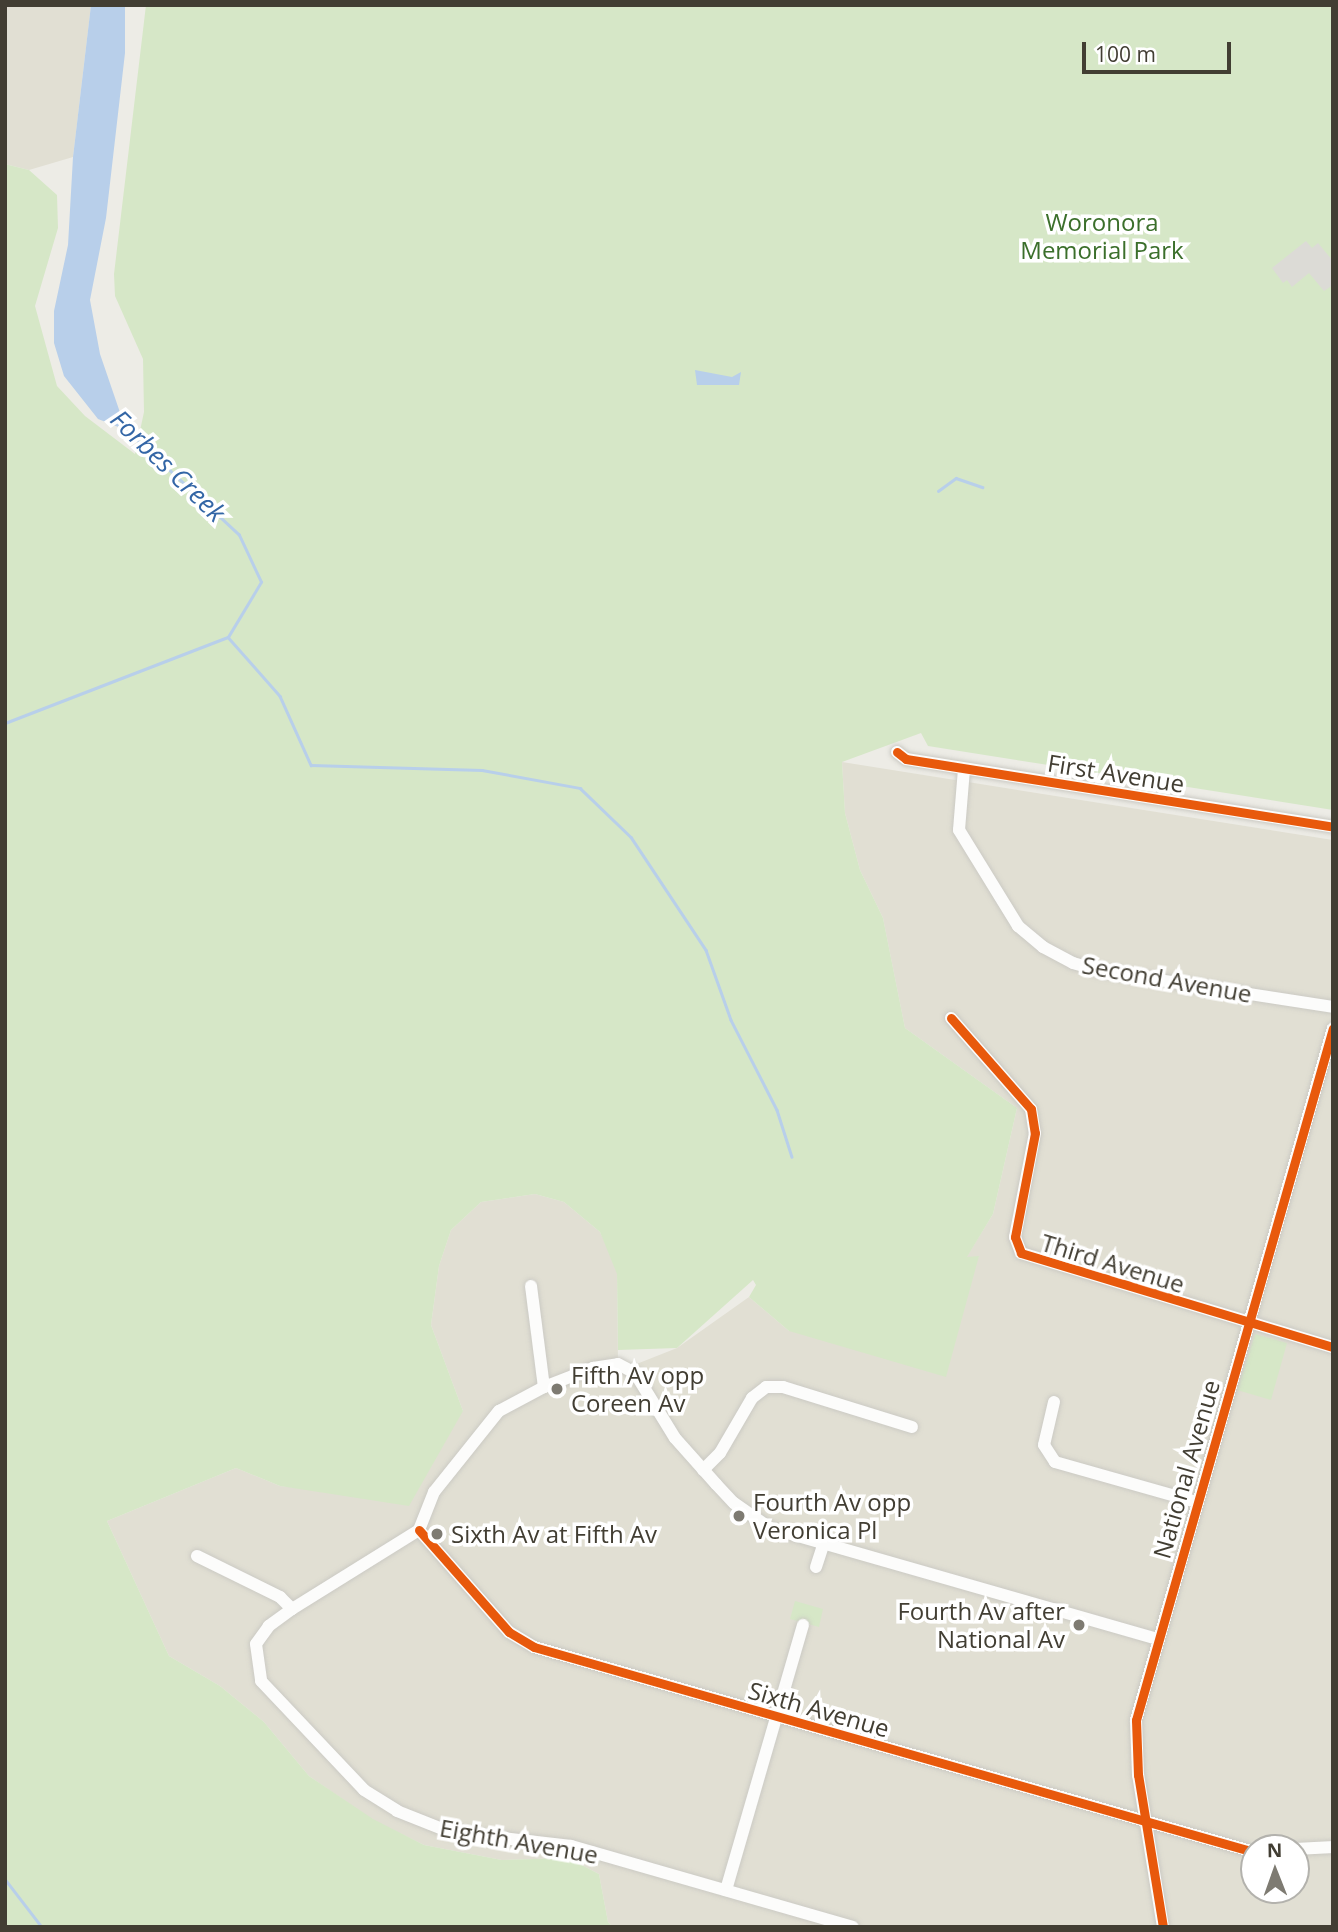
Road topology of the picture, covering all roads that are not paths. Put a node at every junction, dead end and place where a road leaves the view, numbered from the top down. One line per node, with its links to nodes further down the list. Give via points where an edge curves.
1 (902, 760): 2 (street, First Avenue)
2 (964, 769): 3 (street, First Avenue); 4 (street, Second Avenue, via 959,830 1018,926 1043,947 1101,971)
3 (1333, 827)
4 (1333, 1007)
5 (951, 1018): 8 (street, Third Avenue, via 1031,1109 1035,1133 1016,1237 1021,1253)
6 (1333, 1028): 8 (street, National Avenue)
7 (531, 1286): 10 (street)
8 (1248, 1323): 9 (street, Third Avenue); 14 (street, National Avenue)
9 (1333, 1347)
10 (544, 1387): 13 (street, via 593,1368 624,1364); 15 (street, via 507,1404 492,1418 434,1492)
11 (1054, 1402): 14 (street, via 1044,1445 1055,1462)
12 (912, 1427): 13 (street, via 783,1387 766,1387 752,1398 720,1453)
13 (703, 1470): 16 (street, via 751,1516)
14 (1196, 1502): 21 (street, National Avenue)
15 (419, 1530): 19 (street, Eighth Avenue); 22 (street, Sixth Avenue, via 520,1640)
16 (823, 1545): 18 (street); 21 (street)
17 (197, 1556): 19 (street, via 280,1597)
18 (816, 1567)
19 (292, 1609): 27 (street, Eighth Avenue, via 256,1644 257,1672 379,1801 450,1832 550,1841)
20 (803, 1625): 22 (street)
21 (1157, 1639): 23 (street, National Avenue, via 1134,1743)
22 (776, 1717): 23 (street, Sixth Avenue); 27 (street)
23 (1146, 1824): 25 (street, Sixth Avenue); 29 (street, National Avenue)
24 (1333, 1847): 26 (street)
25 (1240, 1848)
26 (1310, 1848)
27 (726, 1891): 28 (street, Eighth Avenue)
28 (853, 1927)
29 (1163, 1927)

